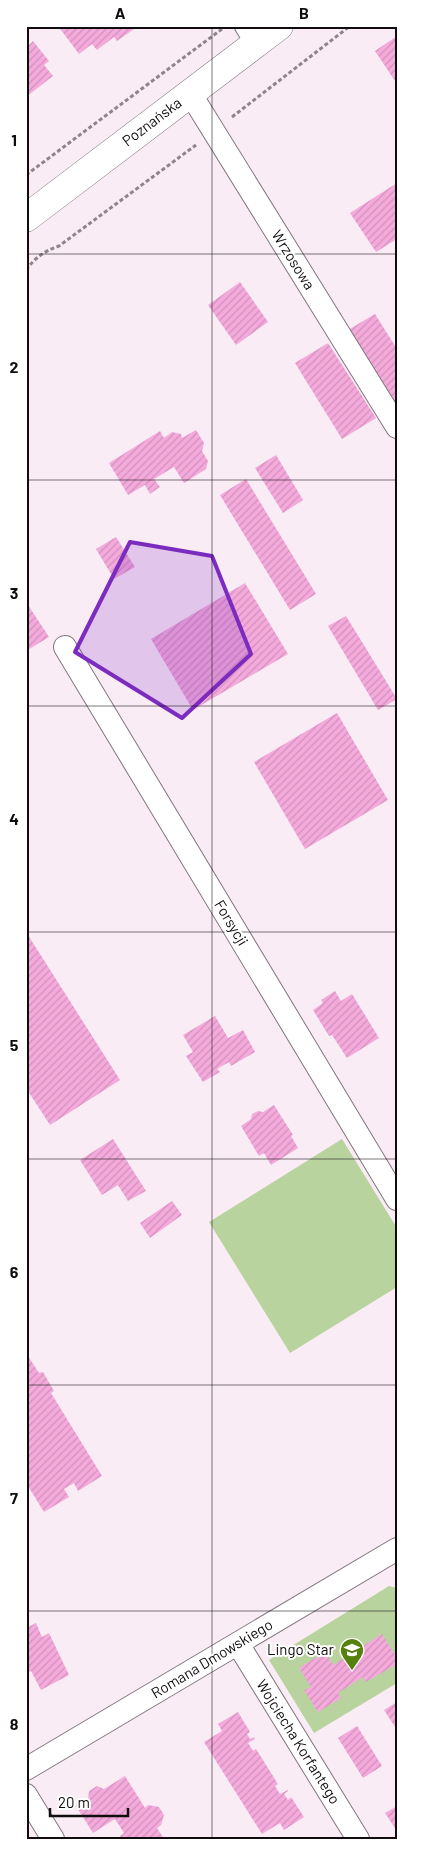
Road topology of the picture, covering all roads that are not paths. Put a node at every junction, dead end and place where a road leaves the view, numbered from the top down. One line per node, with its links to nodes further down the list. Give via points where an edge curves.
1 (279, 26): 2 (main road, Poznańska)
2 (252, 34): 3 (main road, Poznańska)
3 (190, 93): 4 (main road, Poznańska); 5 (street, Wrzosowa)
4 (26, 218)
5 (397, 427)
6 (65, 647): 7 (street, Forsycji)
7 (397, 1199)
8 (397, 1549): 9 (street, Romana Dmowskiego)
9 (238, 1644): 10 (street, Romana Dmowskiego); 13 (street, Wojciecha Korfantego)
10 (26, 1769)
11 (26, 1796): 12 (street)
12 (53, 1839)
13 (358, 1839)

